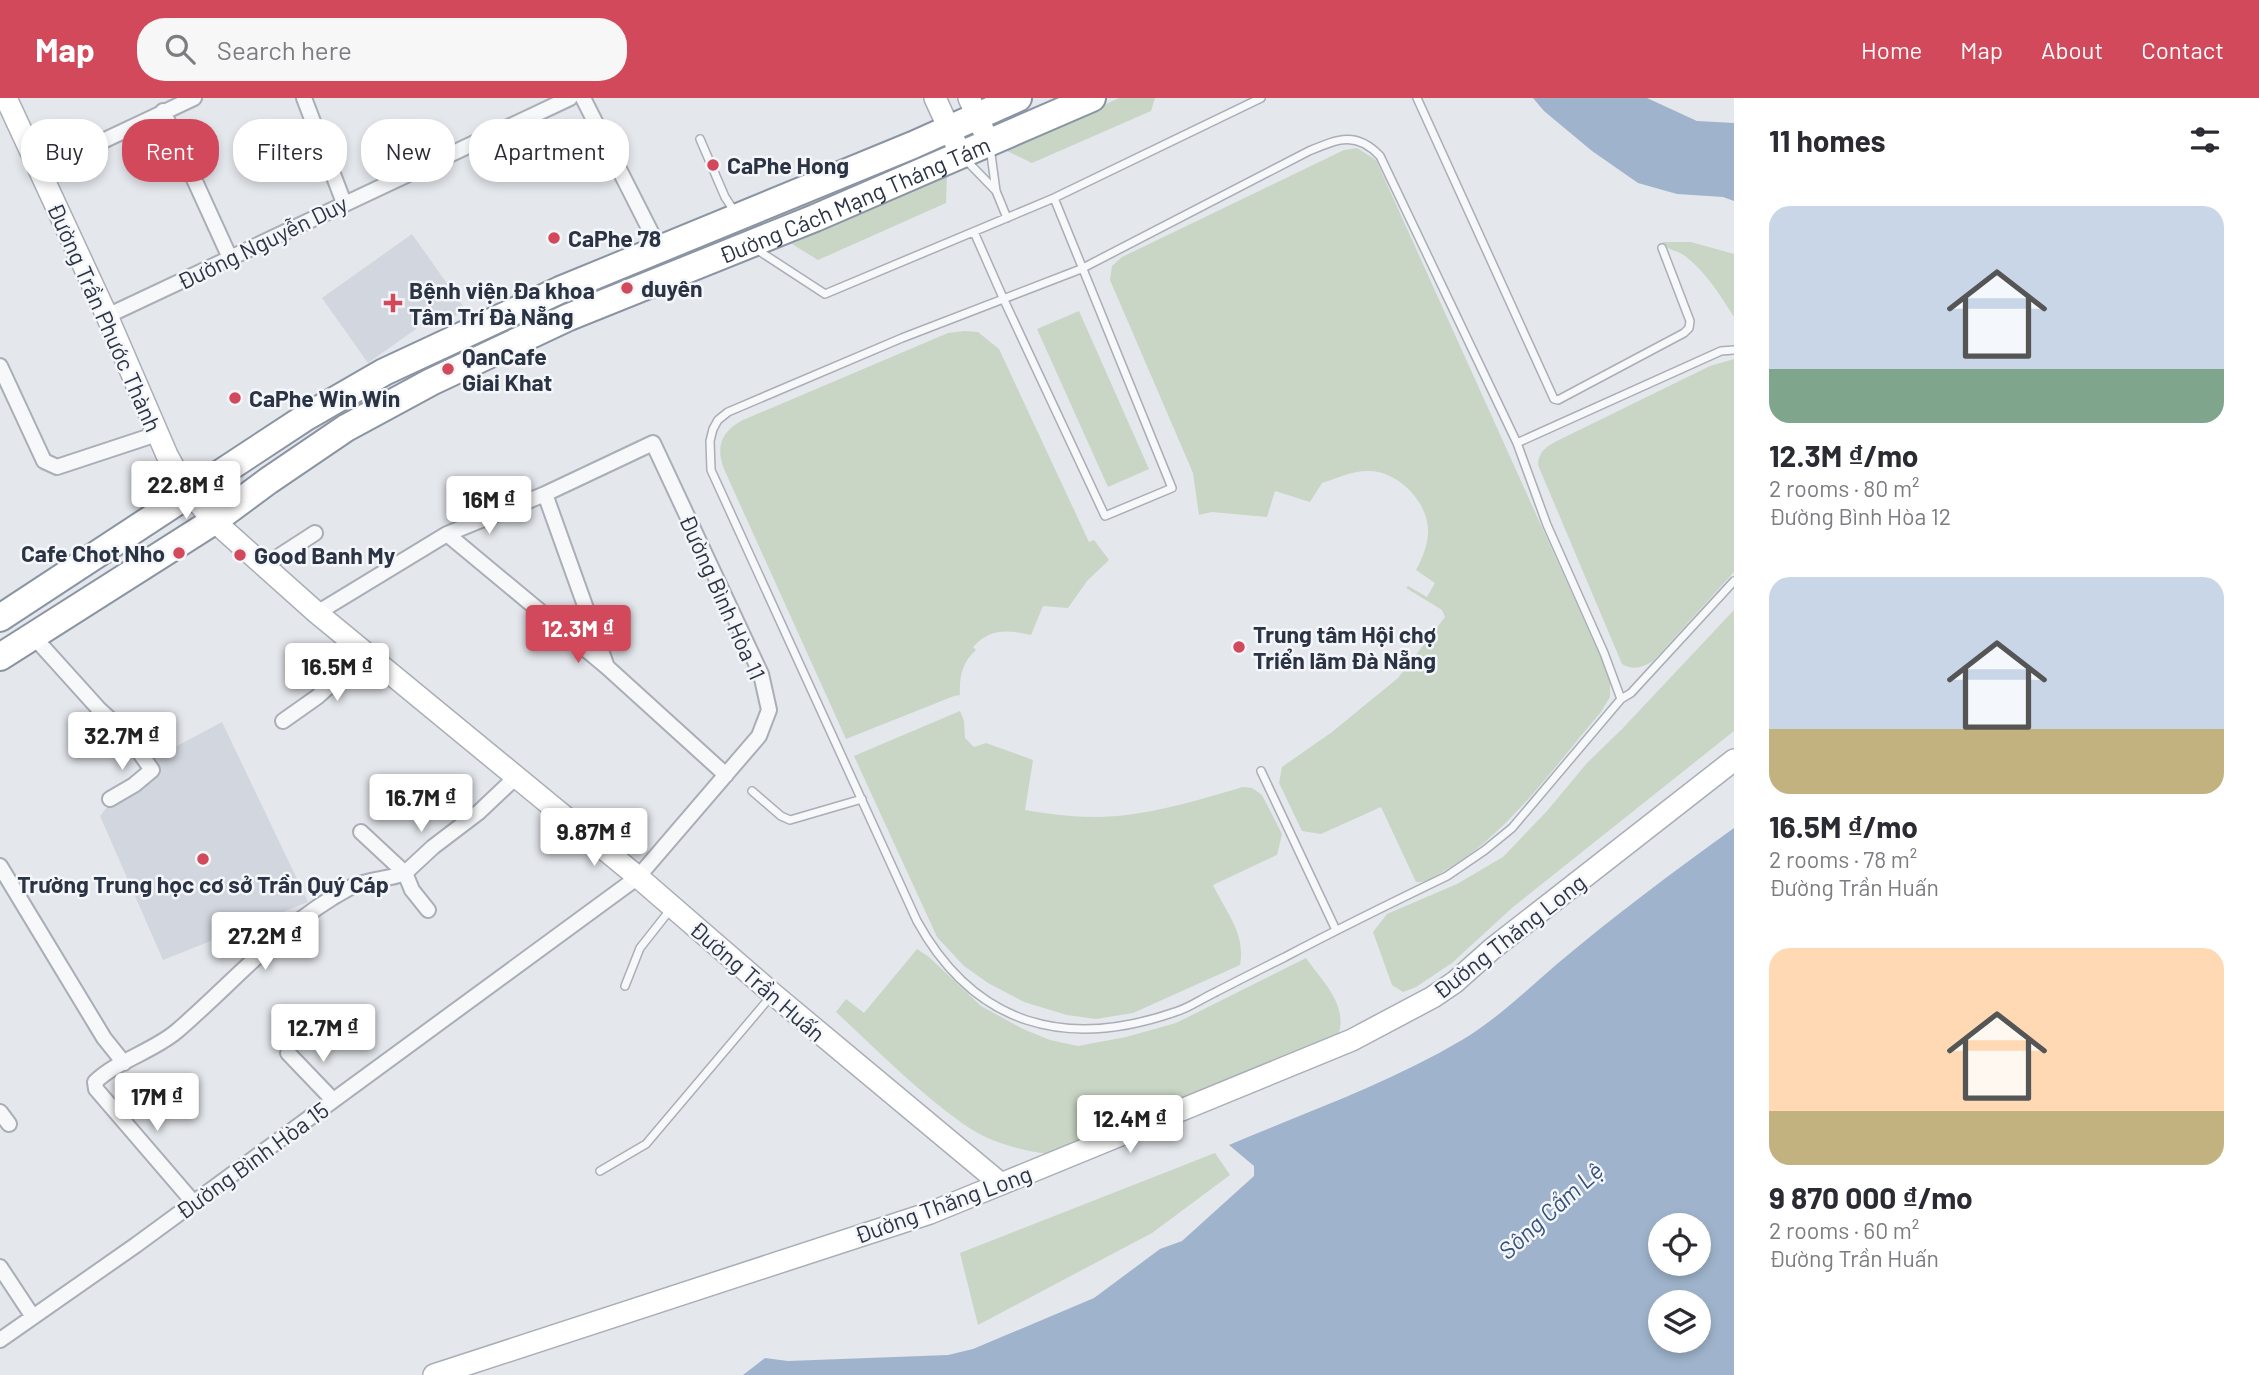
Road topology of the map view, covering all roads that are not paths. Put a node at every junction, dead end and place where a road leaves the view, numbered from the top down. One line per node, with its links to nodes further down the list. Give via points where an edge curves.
1 (6, 98): 16 (street, Đường Trần Phước Thành)
2 (194, 98): 14 (street)
3 (320, 98): 11 (street)
4 (570, 98): 24 (street, Đường Nguyễn Duy)
5 (583, 98): 30 (street)
6 (935, 98): 15 (street)
7 (1018, 98): 13 (highway, Đường Cách Mạng Tháng Tám)
8 (1092, 98): 19 (highway, Đường Cách Mạng Tháng Tám)
9 (1261, 98): 12 (lane)
10 (1417, 98): 29 (lane, via 1554,399 1689,328)
11 (305, 102): 24 (street)
12 (1243, 102): 23 (lane)
13 (973, 107): 15 (highway, Đường Cách Mạng Tháng Tám); 19 (street)
14 (163, 111): 17 (street); 31 (street)
15 (949, 129): 20 (street); 25 (highway, Đường Cách Mạng Tháng Tám)
16 (21, 130)
17 (108, 138)
18 (700, 139): 25 (lane)
19 (989, 143): 20 (highway, Đường Cách Mạng Tháng Tám); 22 (lane)
20 (961, 155): 22 (lane); 28 (highway, Đường Cách Mạng Tháng Tám)
21 (45, 182): 34 (street, Đường Trần Phước Thành)
22 (996, 191): 26 (lane)
23 (1054, 198): 26 (lane); 32 (lane)
24 (344, 203): 31 (street, Đường Nguyễn Duy)
25 (738, 218): 30 (highway, Đường Cách Mạng Tháng Tám)
26 (1007, 218): 27 (lane)
27 (974, 232): 28 (lane, via 825,294); 33 (lane)
28 (750, 244): 41 (highway, Đường Cách Mạng Tháng Tám, via 569,317 431,382 346,428)
29 (1662, 248)
30 (660, 250): 39 (highway, Đường Cách Mạng Tháng Tám, via 560,290 384,372 306,417)
31 (230, 258): 34 (street, Đường Nguyễn Duy)
32 (1081, 269): 33 (lane); 33 (lane, via 1172,488 1105,516); 38 (lane, via 1309,151 1359,140 1380,156)
33 (1004, 300): 60 (lane, via 743,404 718,420 713,429 711,470)
34 (107, 316): 37 (street, Đường Trần Phước Thành)
35 (1734, 350): 38 (lane, via 1721,351)
36 (0, 366): 37 (street, via 49,466)
37 (157, 434): 39 (street, Đường Trần Phước Thành)
38 (1517, 443): 52 (lane)
39 (191, 494): 41 (street, Đường Trần Phước Thành); 47 (highway, Đường Cách Mạng Tháng Tám)
40 (545, 494): 43 (street); 51 (street); 56 (street, Đường Bình Hòa 11, via 653,443 755,662 769,710 759,736)
41 (214, 521): 44 (street, Đường Trần Huấn); 48 (highway, Đường Cách Mạng Tháng Tám)
42 (315, 533): 44 (street)
43 (447, 534): 46 (street); 51 (street)
44 (264, 566): 46 (street, Đường Trần Huấn)
45 (1734, 581): 52 (lane)
46 (317, 613): 49 (street, Đường Trần Huấn)
47 (0, 618)
48 (33, 636): 50 (highway, Đường Cách Mạng Tháng Tám); 59 (street, via 127,735 152,770)
49 (366, 653): 53 (street); 57 (street, Đường Trần Huấn)
50 (0, 657)
51 (607, 667): 56 (street)
52 (1621, 699): 67 (lane, via 1512,828 1485,850 1447,876)
53 (284, 721)
54 (1734, 760): 74 (street, Đường Thăng Long, via 1433,997 1352,1040)
55 (1261, 771): 67 (lane)
56 (726, 775): 64 (street, Đường Bình Hòa 11)
57 (516, 777): 63 (street); 64 (street, Đường Trần Huấn)
58 (752, 791): 60 (lane, via 790,820)
59 (110, 799)
60 (862, 799): 67 (lane, via 917,921 941,959 975,993 1031,1023 1086,1030 1119,1027 1178,1011)
61 (361, 832): 63 (street)
62 (0, 866): 71 (street, via 104,1038)
63 (405, 873): 66 (street); 71 (street, via 362,883 326,903 265,948 177,1031)
64 (638, 877): 65 (street, Đường Trần Huấn); 72 (street, Đường Bình Hòa 15)
65 (673, 907): 68 (lane, via 640,948); 69 (street, Đường Trần Huấn)
66 (428, 910)
67 (1336, 930)
68 (625, 986)
69 (773, 994): 73 (lane, via 646,1144); 74 (street, Đường Trần Huấn)
70 (288, 1053): 72 (street)
71 (124, 1063): 75 (street, via 98,1079 96,1089)
72 (333, 1100): 75 (street, Đường Bình Hòa 15)
73 (600, 1171)
74 (1001, 1184): 79 (street, Đường Thăng Long, via 930,1213)
75 (194, 1203): 77 (street, Đường Bình Hòa 15)
76 (0, 1267): 77 (street)
77 (33, 1317): 78 (street, Đường Bình Hòa 15)
78 (0, 1340)
79 (434, 1375)

